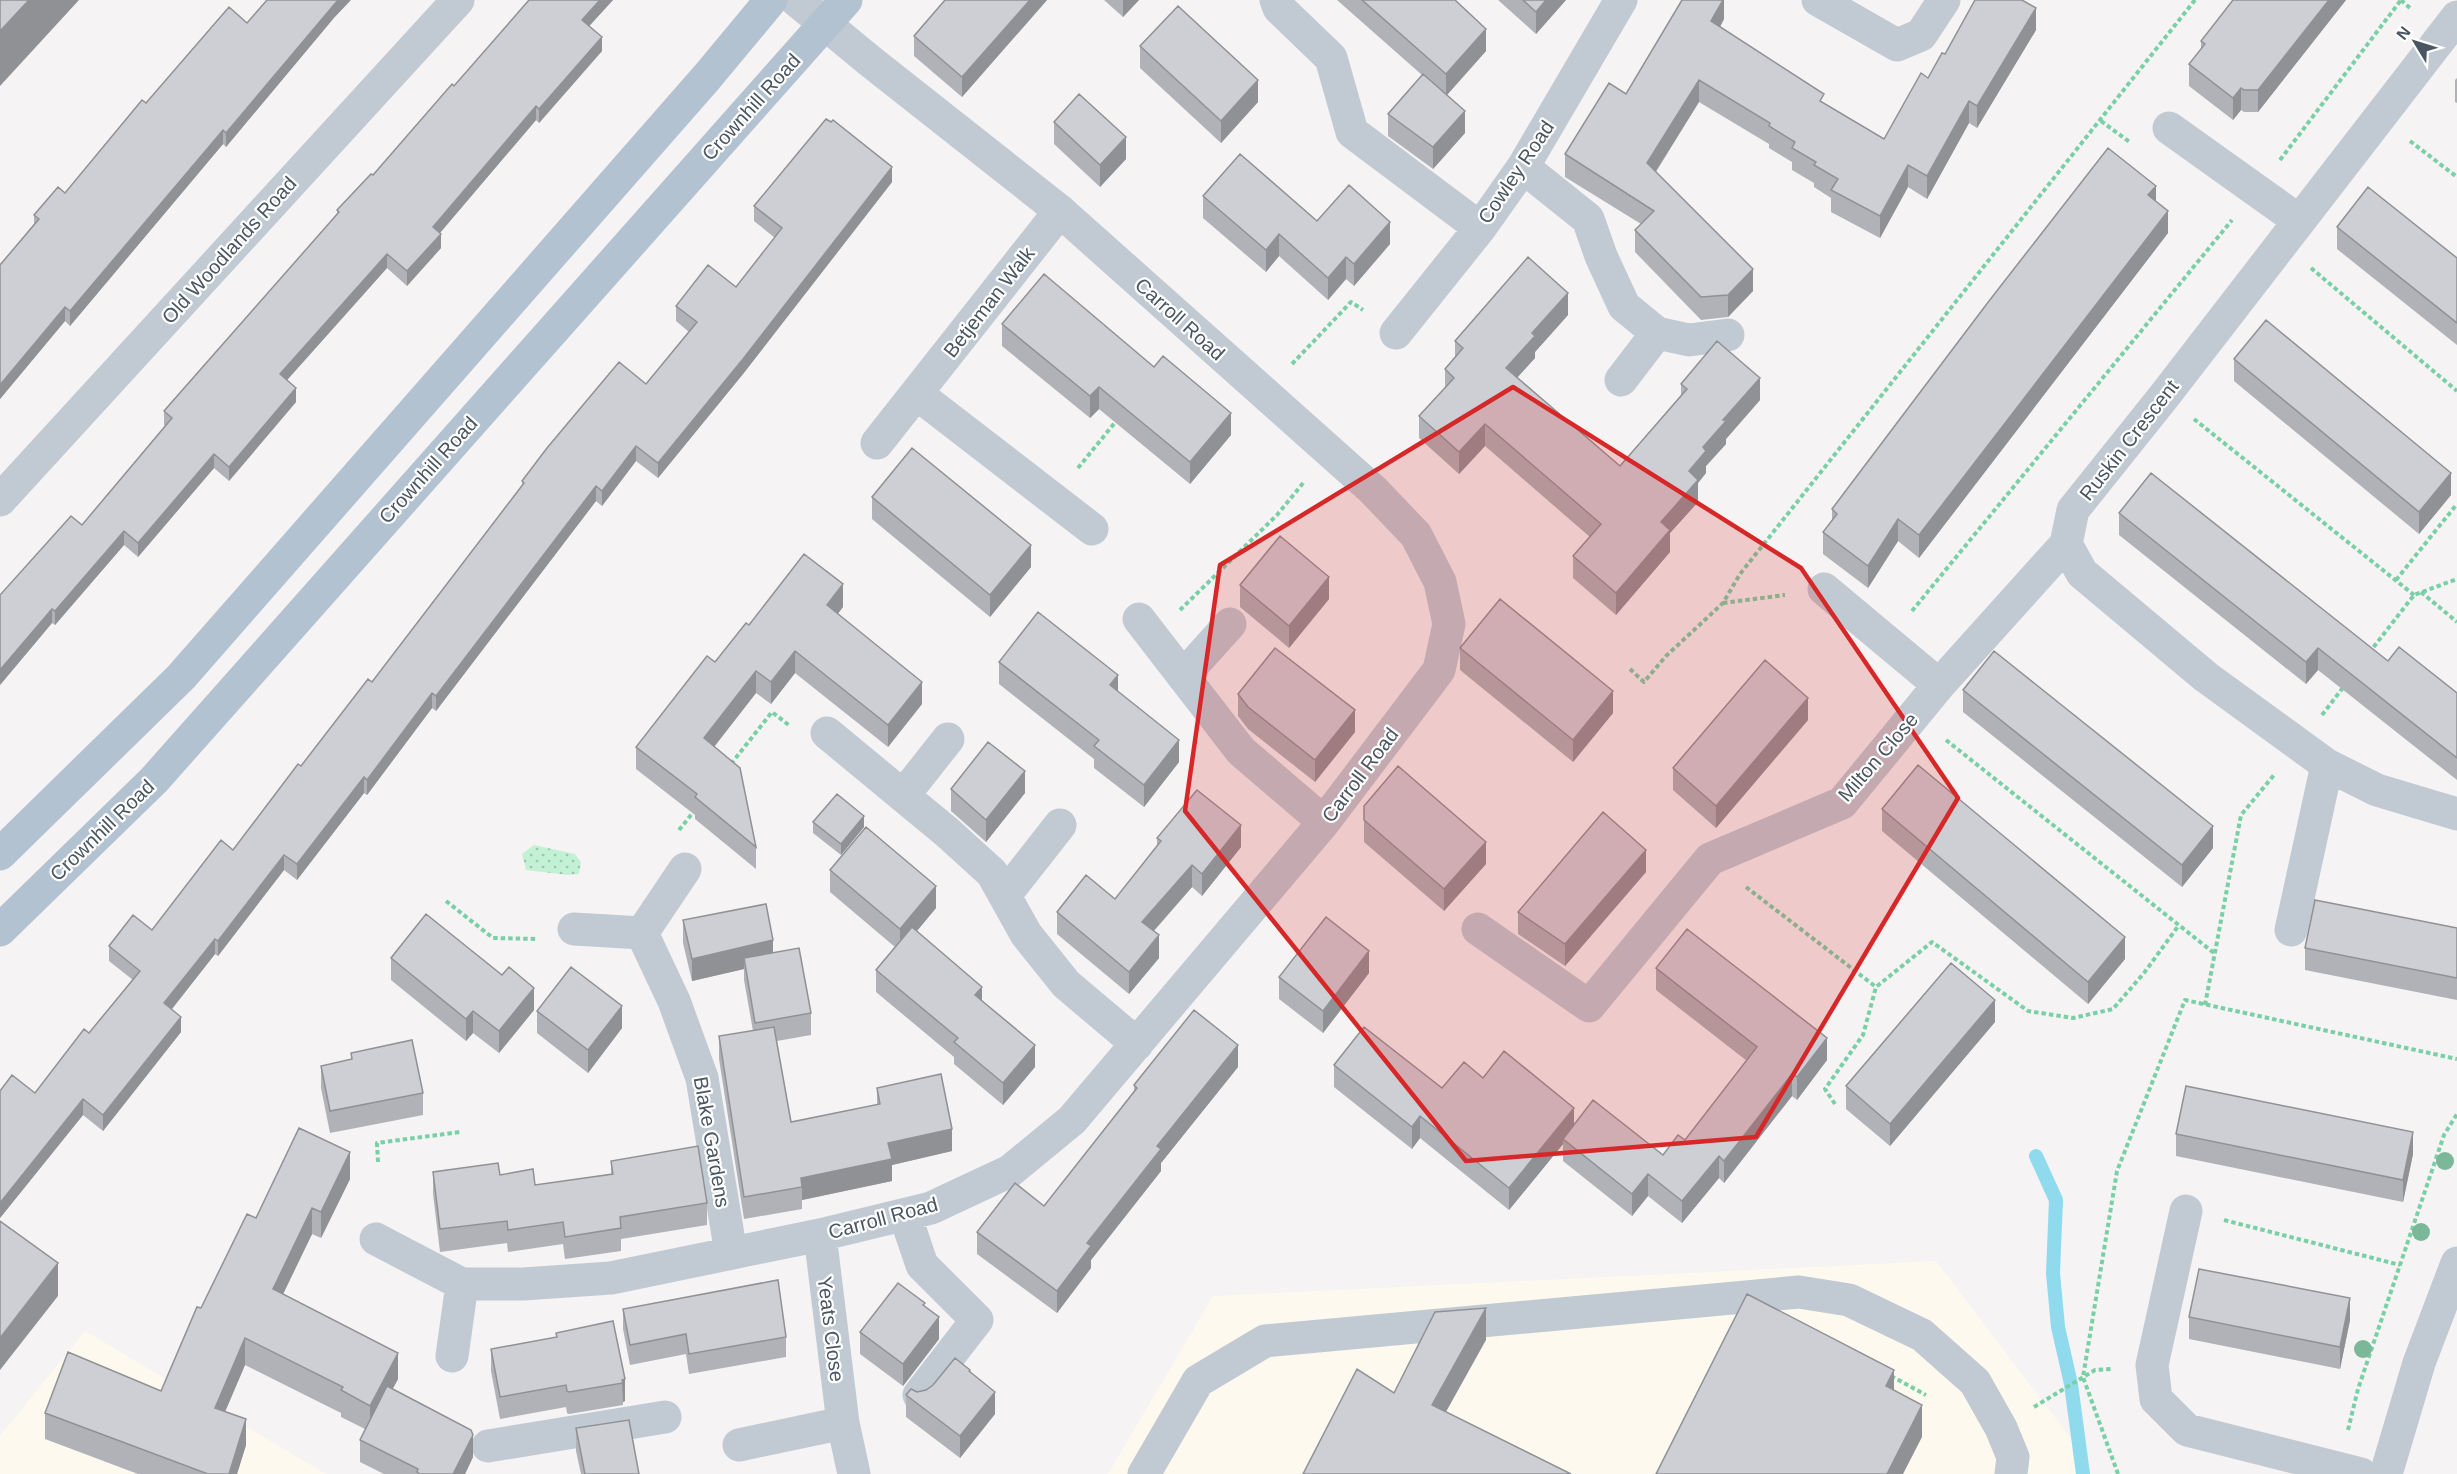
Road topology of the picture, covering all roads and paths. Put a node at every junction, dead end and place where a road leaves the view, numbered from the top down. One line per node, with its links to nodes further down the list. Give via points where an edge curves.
1 (458, 0): 34 (street, Old Woodlands Road)
2 (771, 0): 64 (main road, via 181,676)
3 (796, 0): 12 (street, Carroll Road)
4 (846, 0): 12 (main road, Crownhill Road)
5 (1276, 0): 20 (street, via 1279,8 1331,58 1352,132)
6 (1621, 0): 15 (street, Cowley Road)
7 (1818, 0): 8 (street, via 1897,45 1921,35)
8 (1944, 0)
9 (2195, 0): 43 (path, via 1740,574)
10 (2401, 0): 17 (path)
11 (2457, 17): 19 (street, Ruskin Crescent)
12 (824, 24): 18 (street, Carroll Road); 72 (main road, Crownhill Road, via 154,780)
13 (2169, 128): 17 (street)
14 (2420, 148): 16 (path)
15 (1523, 167): 20 (street, Cowley Road); 23 (street, via 1588,219 1624,306)
16 (2457, 177)
17 (2257, 190): 19 (street); 47 (path)
18 (1060, 211): 27 (street, Betjeman Walk); 28 (street, Carroll Road)
19 (2298, 220): 37 (street, Ruskin Crescent, via 2073,510)
20 (1480, 228): 22 (street, Cowley Road)
21 (2342, 294): 26 (path)
22 (1396, 333): 28 (path, via 1351,302)
23 (1657, 333): 24 (street, via 1689,340); 25 (street)
24 (1728, 335)
25 (1620, 380)
26 (2457, 391)
27 (917, 394): 31 (street, Betjeman Walk); 33 (street)
28 (1264, 394): 62 (street, Carroll Road, via 1373,490 1416,535 1440,582 1449,624 1439,670)
29 (1118, 418): 33 (path)
30 (2202, 425): 39 (path)
31 (877, 443)
32 (1302, 485): 46 (path, via 1277,515 1183,607)
33 (1053, 499): 36 (street)
34 (0, 500)
35 (2457, 504): 39 (path)
36 (1092, 529)
37 (2066, 544): 52 (street, Milton Close); 56 (street, via 2082,573 2206,676)
38 (2457, 579): 41 (path)
39 (2396, 580): 42 (path)
40 (1824, 589): 43 (path); 47 (street)
41 (2421, 592): 42 (path); 44 (path)
42 (2414, 595): 48 (path)
43 (1723, 603): 49 (path, via 1644,682)
44 (2457, 622)
45 (1230, 624): 50 (street)
46 (1145, 626): 50 (street)
47 (1887, 641): 52 (street)
48 (2364, 660)
49 (1630, 669)
50 (1184, 676): 62 (street, via 1241,751)
51 (2349, 679): 56 (path)
52 (1939, 685): 53 (street, Milton Close)
53 (1914, 715): 65 (street, Milton Close, via 1842,803); 69 (path)
54 (827, 733): 58 (path, via 816,747 772,712); 59 (street)
55 (948, 739): 59 (street)
56 (2299, 745): 57 (street); 75 (path, via 2241,815)
57 (2327, 765): 61 (street, via 2377,790); 73 (street)
58 (728, 767)
59 (903, 796): 67 (street, via 992,873)
60 (699, 804): 66 (path, via 663,850)
61 (2457, 814)
62 (1324, 822): 78 (street, Carroll Road)
63 (1060, 825): 67 (street)
64 (0, 854)
65 (1710, 859): 71 (street, Milton Close, via 1589,1006); 76 (path)
66 (685, 869): 74 (street)
67 (1005, 895): 78 (street, via 1026,933 1066,984)
68 (446, 901): 70 (path, via 493,938 571,940)
69 (2179, 926): 75 (path); 76 (path, via 2113,1009 2073,1018 2028,1011 1932,942)
70 (574, 929): 74 (street)
71 (1478, 929)
72 (0, 930)
73 (2291, 930)
74 (642, 933): 88 (street, Blake Gardens, via 674,1001 702,1078)
75 (2215, 954): 77 (path)
76 (1876, 987): 80 (path, via 1863,1035 1825,1089)
77 (2205, 1005): 79 (path); 106 (path, via 2185,1000 2116,1171 2083,1377)
78 (1137, 1044): 85 (street, Carroll Road, via 1071,1120 1010,1171 930,1208)
79 (2457, 1059)
80 (1835, 1104)
81 (2457, 1114): 90 (path, via 2444,1135)
82 (460, 1132): 83 (path, via 377,1143)
83 (378, 1162)
84 (2186, 1211): 90 (path); 102 (street, via 2152,1365 2156,1398 2187,1430)
85 (905, 1215): 86 (street, Carroll Road); 95 (street, via 922,1265 977,1320)
86 (820, 1235): 88 (street, Carroll Road); 99 (street, Yeats Close)
87 (376, 1239): 91 (street, Carroll Road)
88 (731, 1253): 91 (street, Carroll Road, via 611,1278)
89 (2457, 1263): 107 (street, via 2419,1363)
90 (2400, 1265): 102 (path, via 2358,1389)
91 (462, 1284): 92 (street)
92 (452, 1356)
93 (1889, 1375): 96 (path)
94 (2080, 1379): 97 (path)
95 (919, 1395)
96 (1931, 1397)
97 (2046, 1399)
98 (665, 1417): 101 (street)
99 (843, 1423): 100 (street); 103 (street, Yeats Close)
100 (739, 1445)
101 (488, 1446)
102 (2350, 1471)
103 (854, 1474)
104 (1144, 1474): 105 (street, via 1198,1381 1265,1341 1799,1292 1850,1300 1922,1335 1975,1382 2013,1457)
105 (2011, 1474)
106 (2118, 1474)
107 (2386, 1474)

